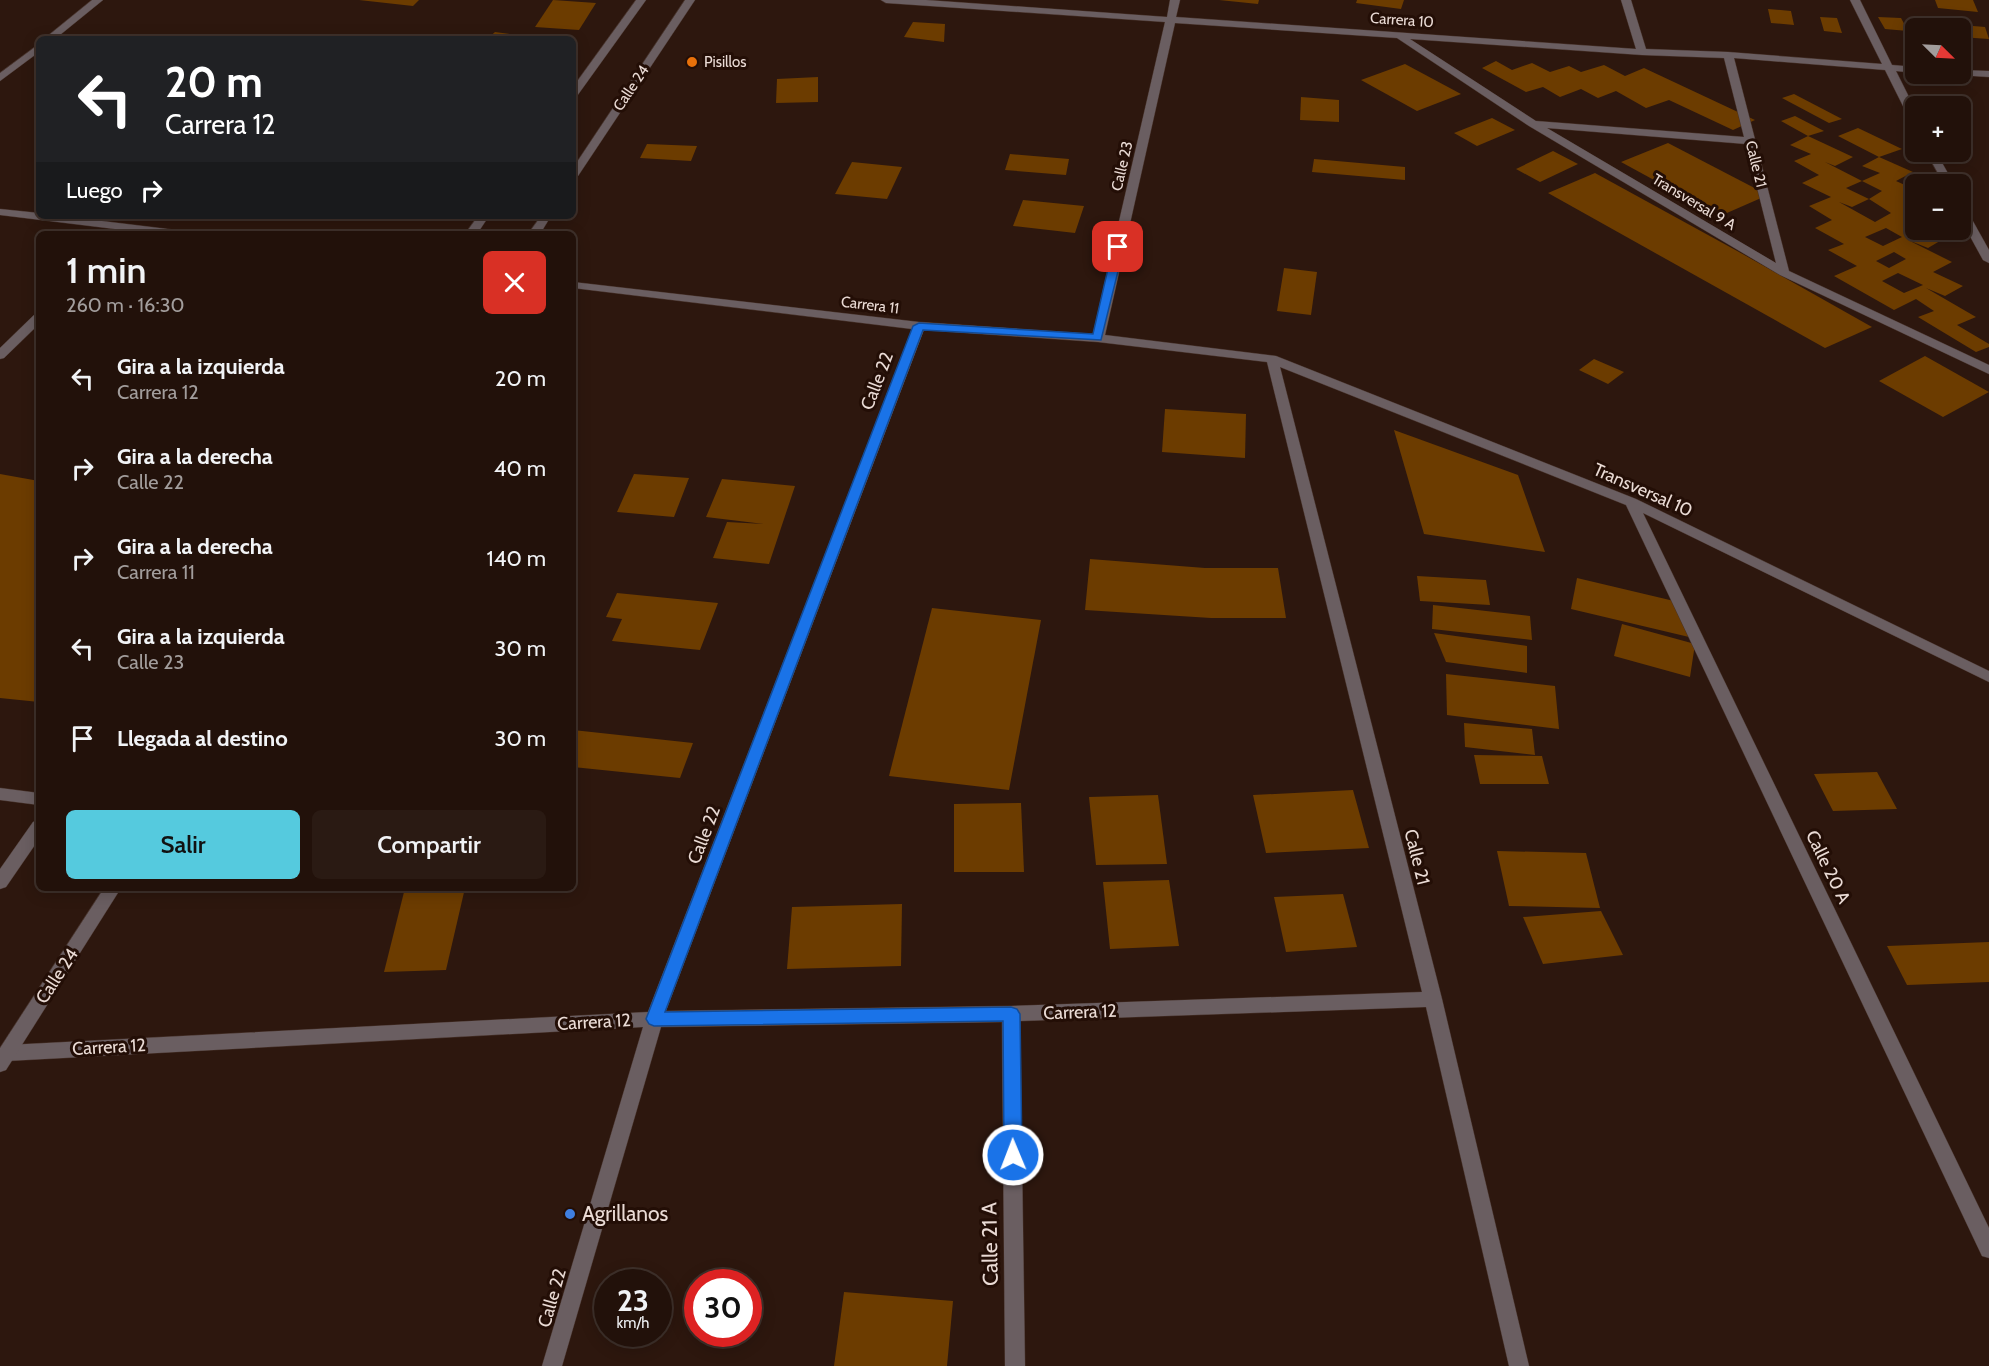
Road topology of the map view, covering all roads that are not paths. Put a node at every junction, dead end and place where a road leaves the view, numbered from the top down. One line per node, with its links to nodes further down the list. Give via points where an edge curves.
1 (98, 0): 10 (street)
2 (641, 0): 19 (street)
3 (690, 0): 23 (street, Calle 24)
4 (886, 0): 8 (street, Carrera 10)
5 (1175, 0): 8 (street, Calle 23)
6 (1626, 0): 12 (street)
7 (1855, 0): 14 (street)
8 (1171, 20): 9 (street, Carrera 10); 36 (street, Calle 23)
9 (1398, 35): 12 (street, Carrera 10); 21 (street, Transversal 9 A)
10 (54, 36)
11 (36, 49): 18 (street)
12 (1642, 52): 13 (street, Carrera 10)
13 (1728, 56): 14 (street, Carrera 10); 22 (street, Calle 21)
14 (1887, 69): 15 (street, Carrera 10); 20 (street)
15 (1905, 70)
16 (1971, 73): 17 (street)
17 (1989, 74)
18 (0, 78)
19 (576, 90)
20 (1905, 102)
21 (1533, 124): 22 (street); 32 (street, Transversal 9 A)
22 (1750, 141): 32 (street, Calle 21)
23 (576, 171)
24 (0, 212): 25 (street)
25 (36, 217)
26 (48, 219): 28 (street)
27 (1971, 226): 29 (street)
28 (129, 231)
29 (1976, 235): 30 (street); 31 (street)
30 (1989, 236)
31 (1989, 260)
32 (1784, 273): 39 (street, Transversal 9 A)
33 (576, 285): 35 (street, Carrera 11)
34 (36, 320): 37 (street)
35 (919, 326): 36 (street, Carrera 11); 49 (street, Calle 22)
36 (1098, 338): 38 (street, Carrera 11)
37 (0, 355)
38 (1272, 359): 40 (street, Transversal 10); 47 (street, Calle 21)
39 (1989, 370)
40 (1631, 502): 41 (street, Transversal 10); 51 (street, Calle 20 A)
41 (1989, 677)
42 (0, 794): 43 (street)
43 (36, 800)
44 (36, 830): 45 (street)
45 (0, 882)
46 (111, 891): 50 (street, Calle 24)
47 (1433, 999): 48 (street, Carrera 12); 54 (street, Calle 21)
48 (1011, 1014): 49 (street, Carrera 12); 53 (street, Calle 21 A)
49 (654, 1019): 50 (street, Carrera 12); 52 (street, Calle 22)
50 (4, 1058)
51 (1989, 1249)
52 (552, 1366)
53 (1015, 1366)
54 (1520, 1366)

